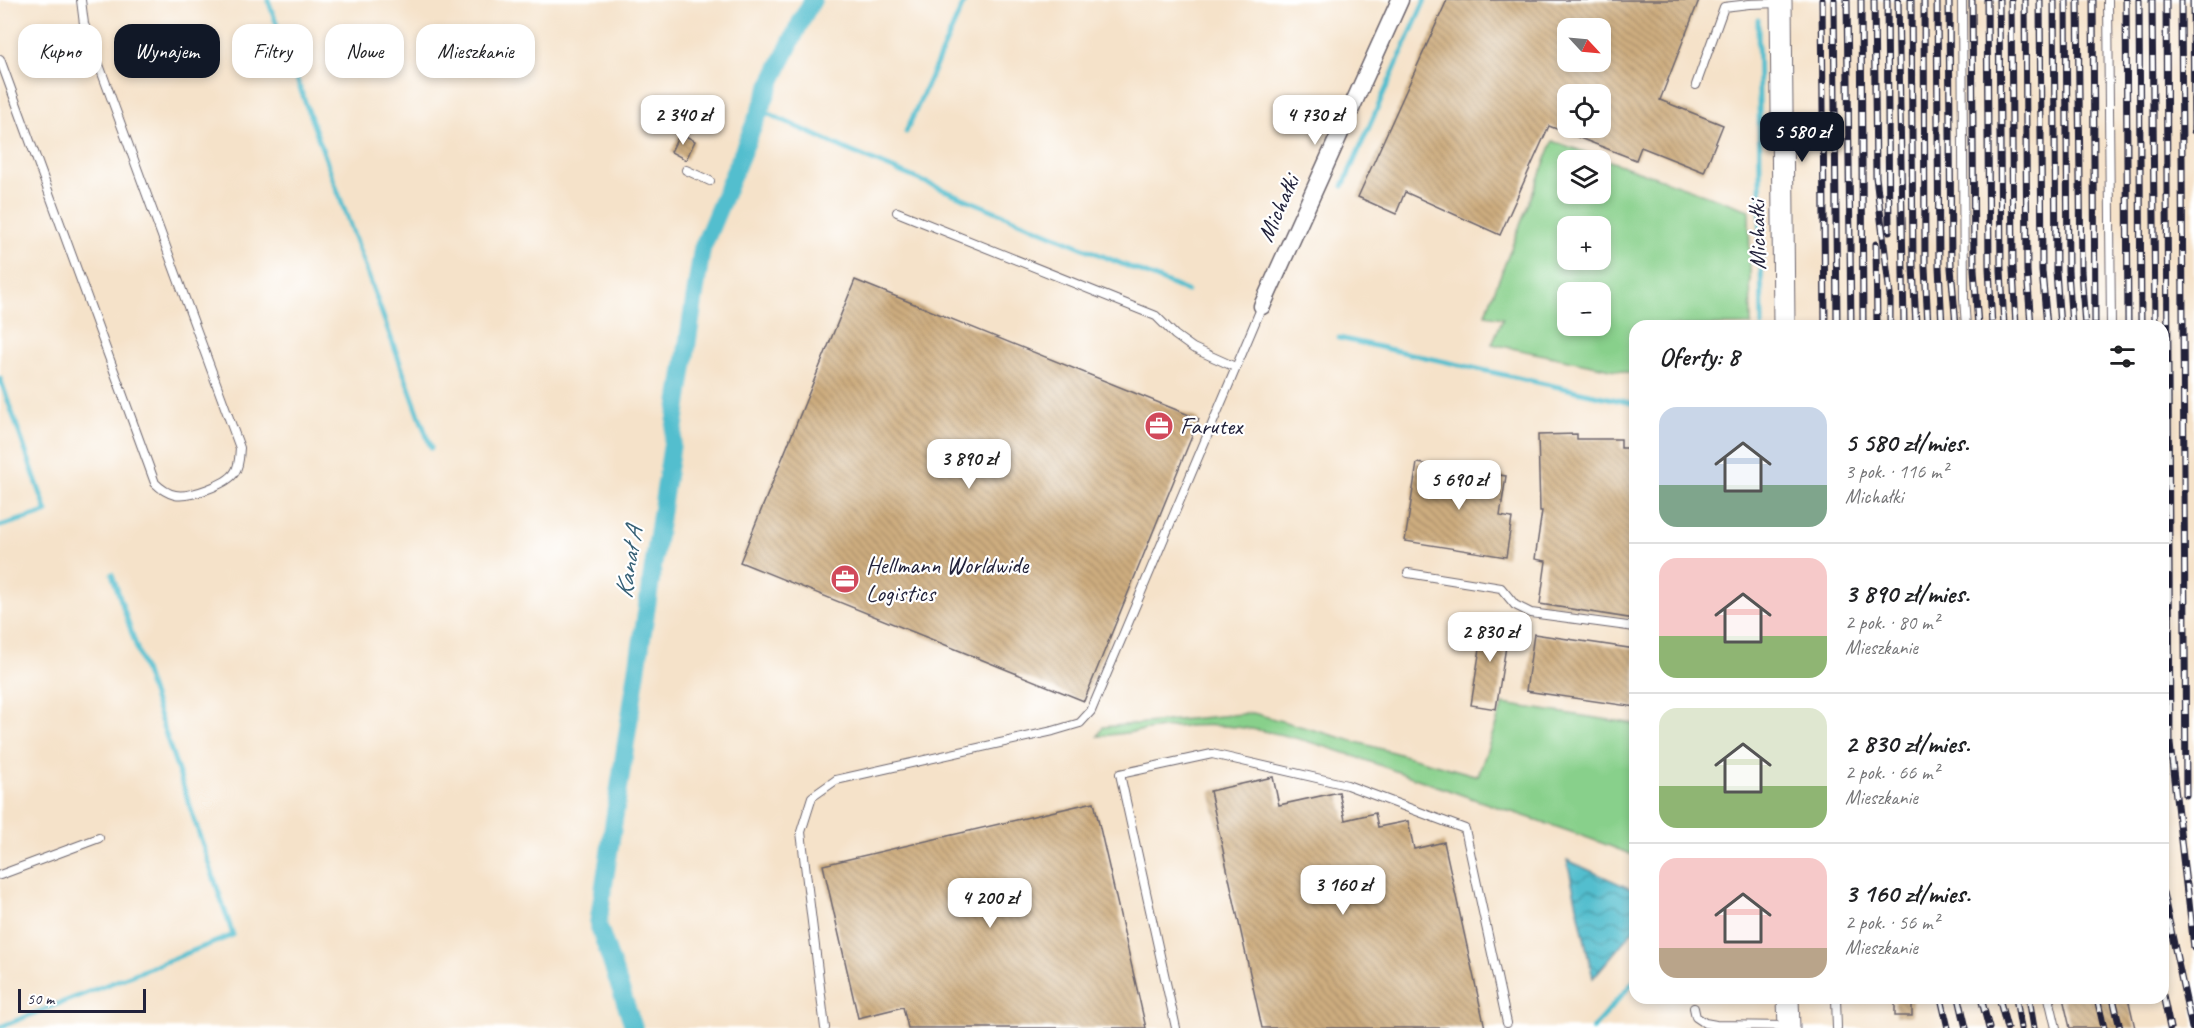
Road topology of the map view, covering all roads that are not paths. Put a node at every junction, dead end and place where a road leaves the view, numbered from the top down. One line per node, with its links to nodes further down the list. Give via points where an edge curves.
1 (81, 0): 6 (lane, via 84,24 240,448 236,471 228,481 177,496 154,483)
2 (1400, 0): 11 (street, Michałki)
3 (1962, 0): 13 (lane)
4 (2108, 0): 14 (lane)
5 (1781, 2): 7 (lane, via 1725,7); 12 (street, Michałki)
6 (0, 59)
7 (1695, 84)
8 (686, 170): 9 (lane)
9 (711, 181)
10 (897, 212): 15 (lane, via 1156,316 1193,348)
11 (1262, 306): 15 (lane)
12 (1784, 320)
13 (1966, 320)
14 (2111, 320)
15 (1235, 368): 26 (lane, via 1092,711 1080,723 1036,735 836,780 812,797 801,832)
16 (1408, 573): 17 (lane, via 1501,588 1515,605 1531,613)
17 (1629, 626)
18 (99, 838): 19 (lane)
19 (0, 875)
20 (1788, 1004): 25 (street)
21 (1836, 1004): 28 (lane)
22 (2050, 1004): 29 (lane)
23 (1694, 1008): 25 (lane, via 1696,1017 1716,1026)
24 (1507, 1023): 27 (lane, via 1465,829 1347,784 1212,754 1120,774)
25 (1789, 1027)
26 (825, 1028)
27 (1176, 1028)
28 (1837, 1028)
29 (2056, 1028)

